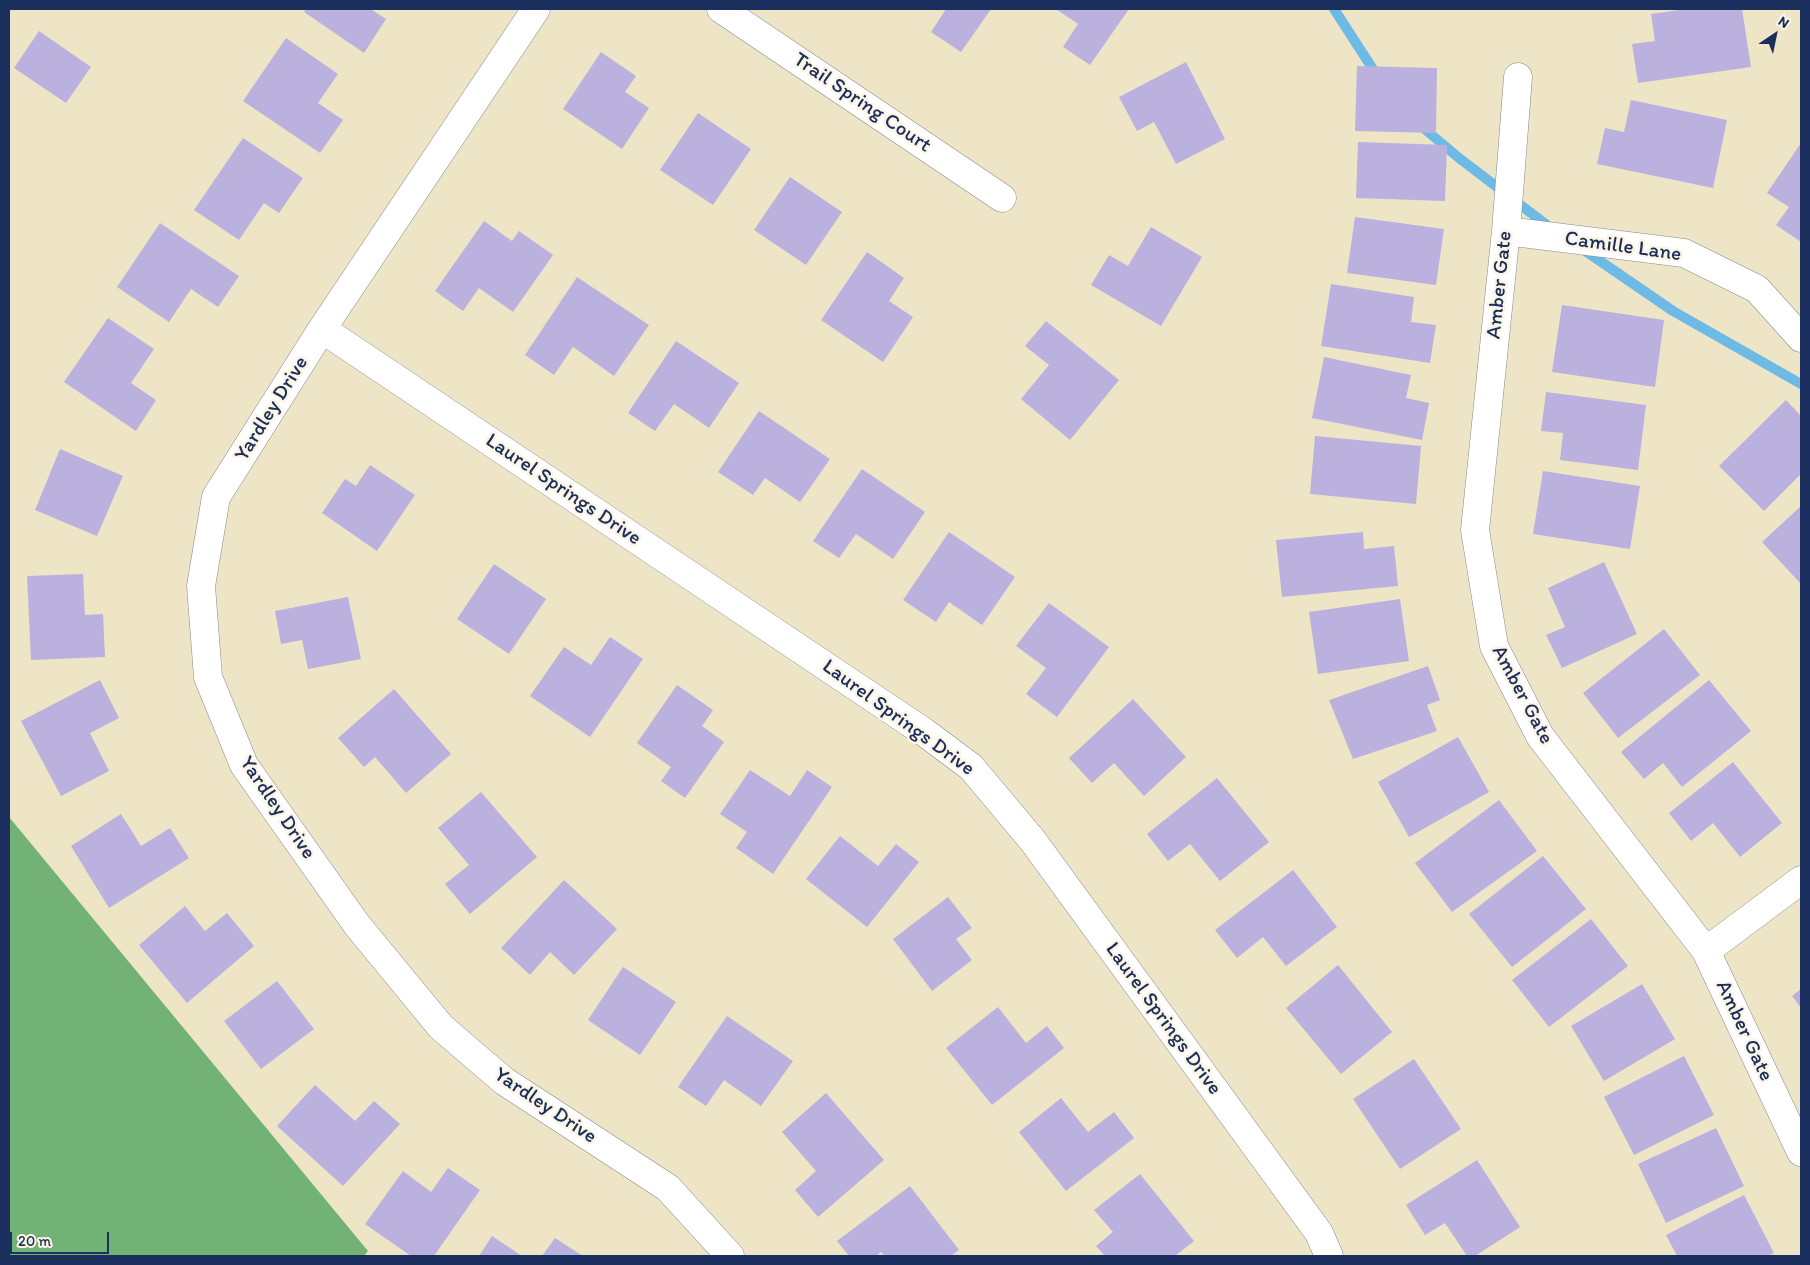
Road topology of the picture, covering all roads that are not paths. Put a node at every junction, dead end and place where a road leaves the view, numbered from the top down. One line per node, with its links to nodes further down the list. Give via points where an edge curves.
1 (536, 9): 6 (street, Yardley Drive)
2 (721, 9): 4 (street, Trail Spring Court)
3 (1518, 77): 5 (street, Amber Gate)
4 (1002, 198)
5 (1506, 231): 7 (street, Camille Lane, via 1684,253 1757,289); 9 (street, Amber Gate, via 1475,530 1494,646 1540,736)
6 (322, 329): 11 (street, Yardley Drive, via 216,497 201,586 208,677 244,765 357,925 441,1026 504,1081 668,1188); 12 (street, Laurel Springs Drive, via 971,766 1032,841 1319,1233)
7 (1801, 338)
8 (1801, 880): 9 (street)
9 (1706, 950): 10 (street, Amber Gate)
10 (1801, 1152)
11 (730, 1256)
12 (1329, 1256)

